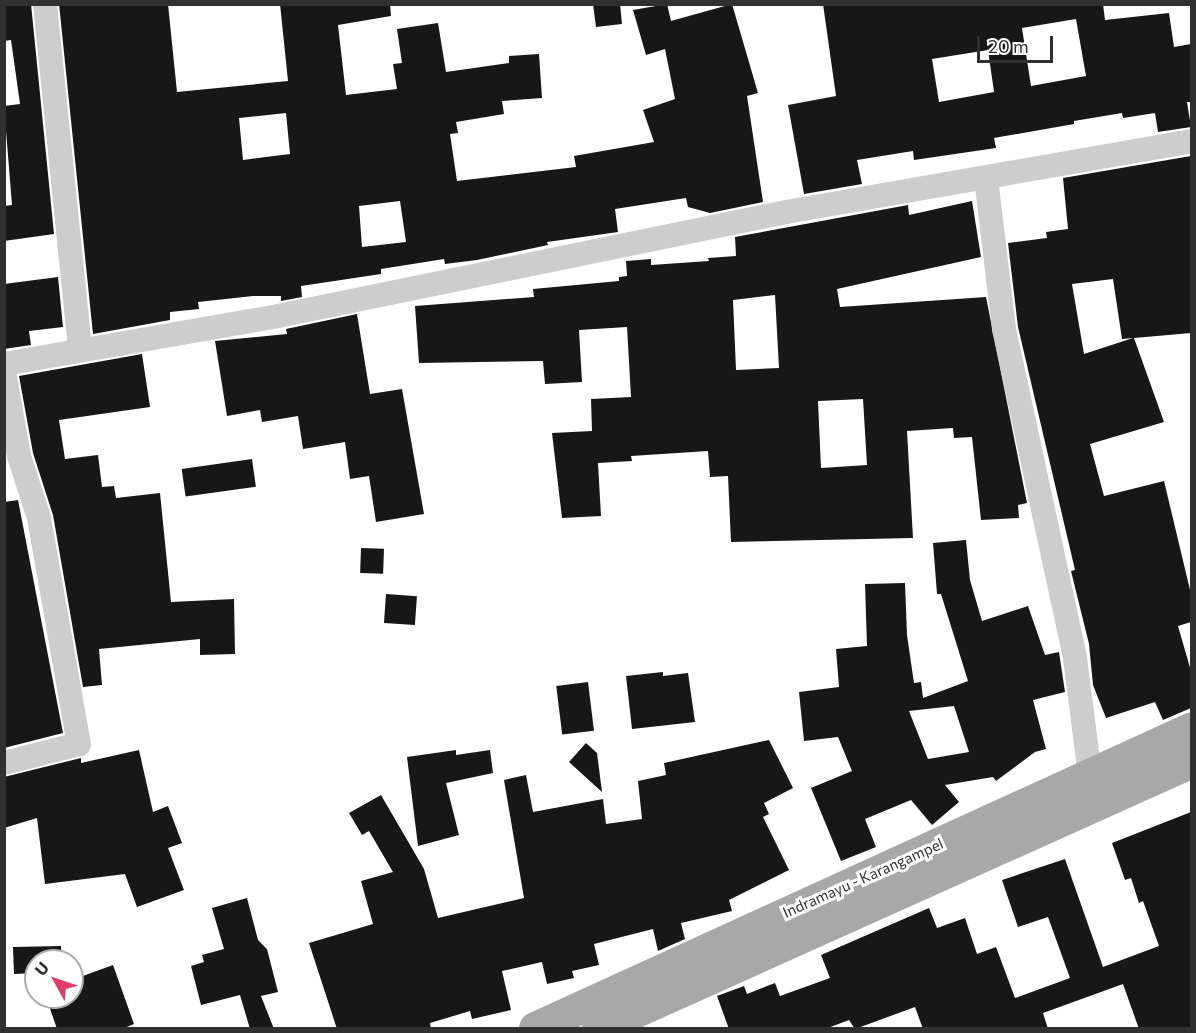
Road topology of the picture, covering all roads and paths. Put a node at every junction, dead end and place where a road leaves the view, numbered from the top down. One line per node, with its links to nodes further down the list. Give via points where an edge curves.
1 (45, 4): 4 (street)
2 (1191, 141): 3 (street)
3 (986, 178): 4 (street, via 786,212 279,316); 10 (street, via 1005,339 1075,658)
4 (80, 349): 5 (street)
5 (4, 364)
6 (4, 370): 9 (street, via 19,456 39,518 79,744)
7 (1191, 728): 10 (main road, Indramayu - Karangampel)
8 (1191, 761): 11 (main road, Indramayu - Karangampel)
9 (4, 763)
10 (1090, 775): 11 (main road, Indramayu - Karangampel)
11 (826, 910): 12 (main road, Indramayu - Karangampel); 13 (main road, Indramayu - Karangampel)
12 (535, 1029)
13 (598, 1029)

